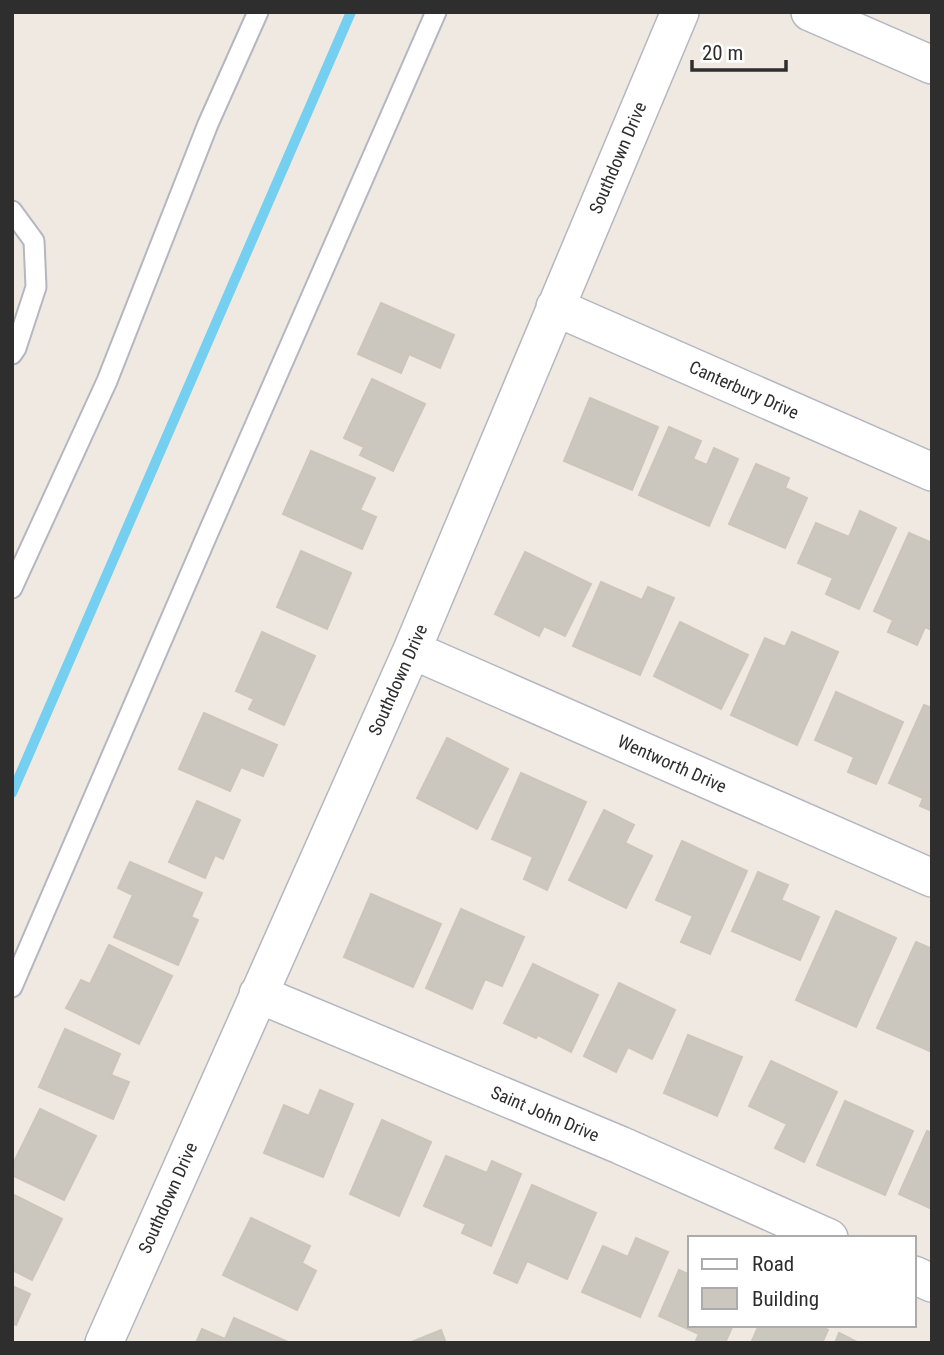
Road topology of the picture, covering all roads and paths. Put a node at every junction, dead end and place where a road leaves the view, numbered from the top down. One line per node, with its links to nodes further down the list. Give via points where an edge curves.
1 (258, 12): 10 (lane, via 208,124 107,381)
2 (436, 12): 13 (lane)
3 (680, 12): 7 (street, Southdown Drive)
4 (810, 12): 5 (street)
5 (932, 65)
6 (12, 211): 8 (lane, via 33,241 36,288)
7 (555, 307): 9 (street, Canterbury Drive); 11 (street, Southdown Drive)
8 (12, 354)
9 (932, 472)
10 (12, 588)
11 (412, 650): 12 (street, Wentworth Drive); 14 (street, Southdown Drive)
12 (932, 878)
13 (12, 987)
14 (258, 994): 15 (street, Saint John Drive); 18 (street, Southdown Drive)
15 (825, 1236)
16 (916, 1276): 17 (street)
17 (932, 1283)
18 (104, 1343)

